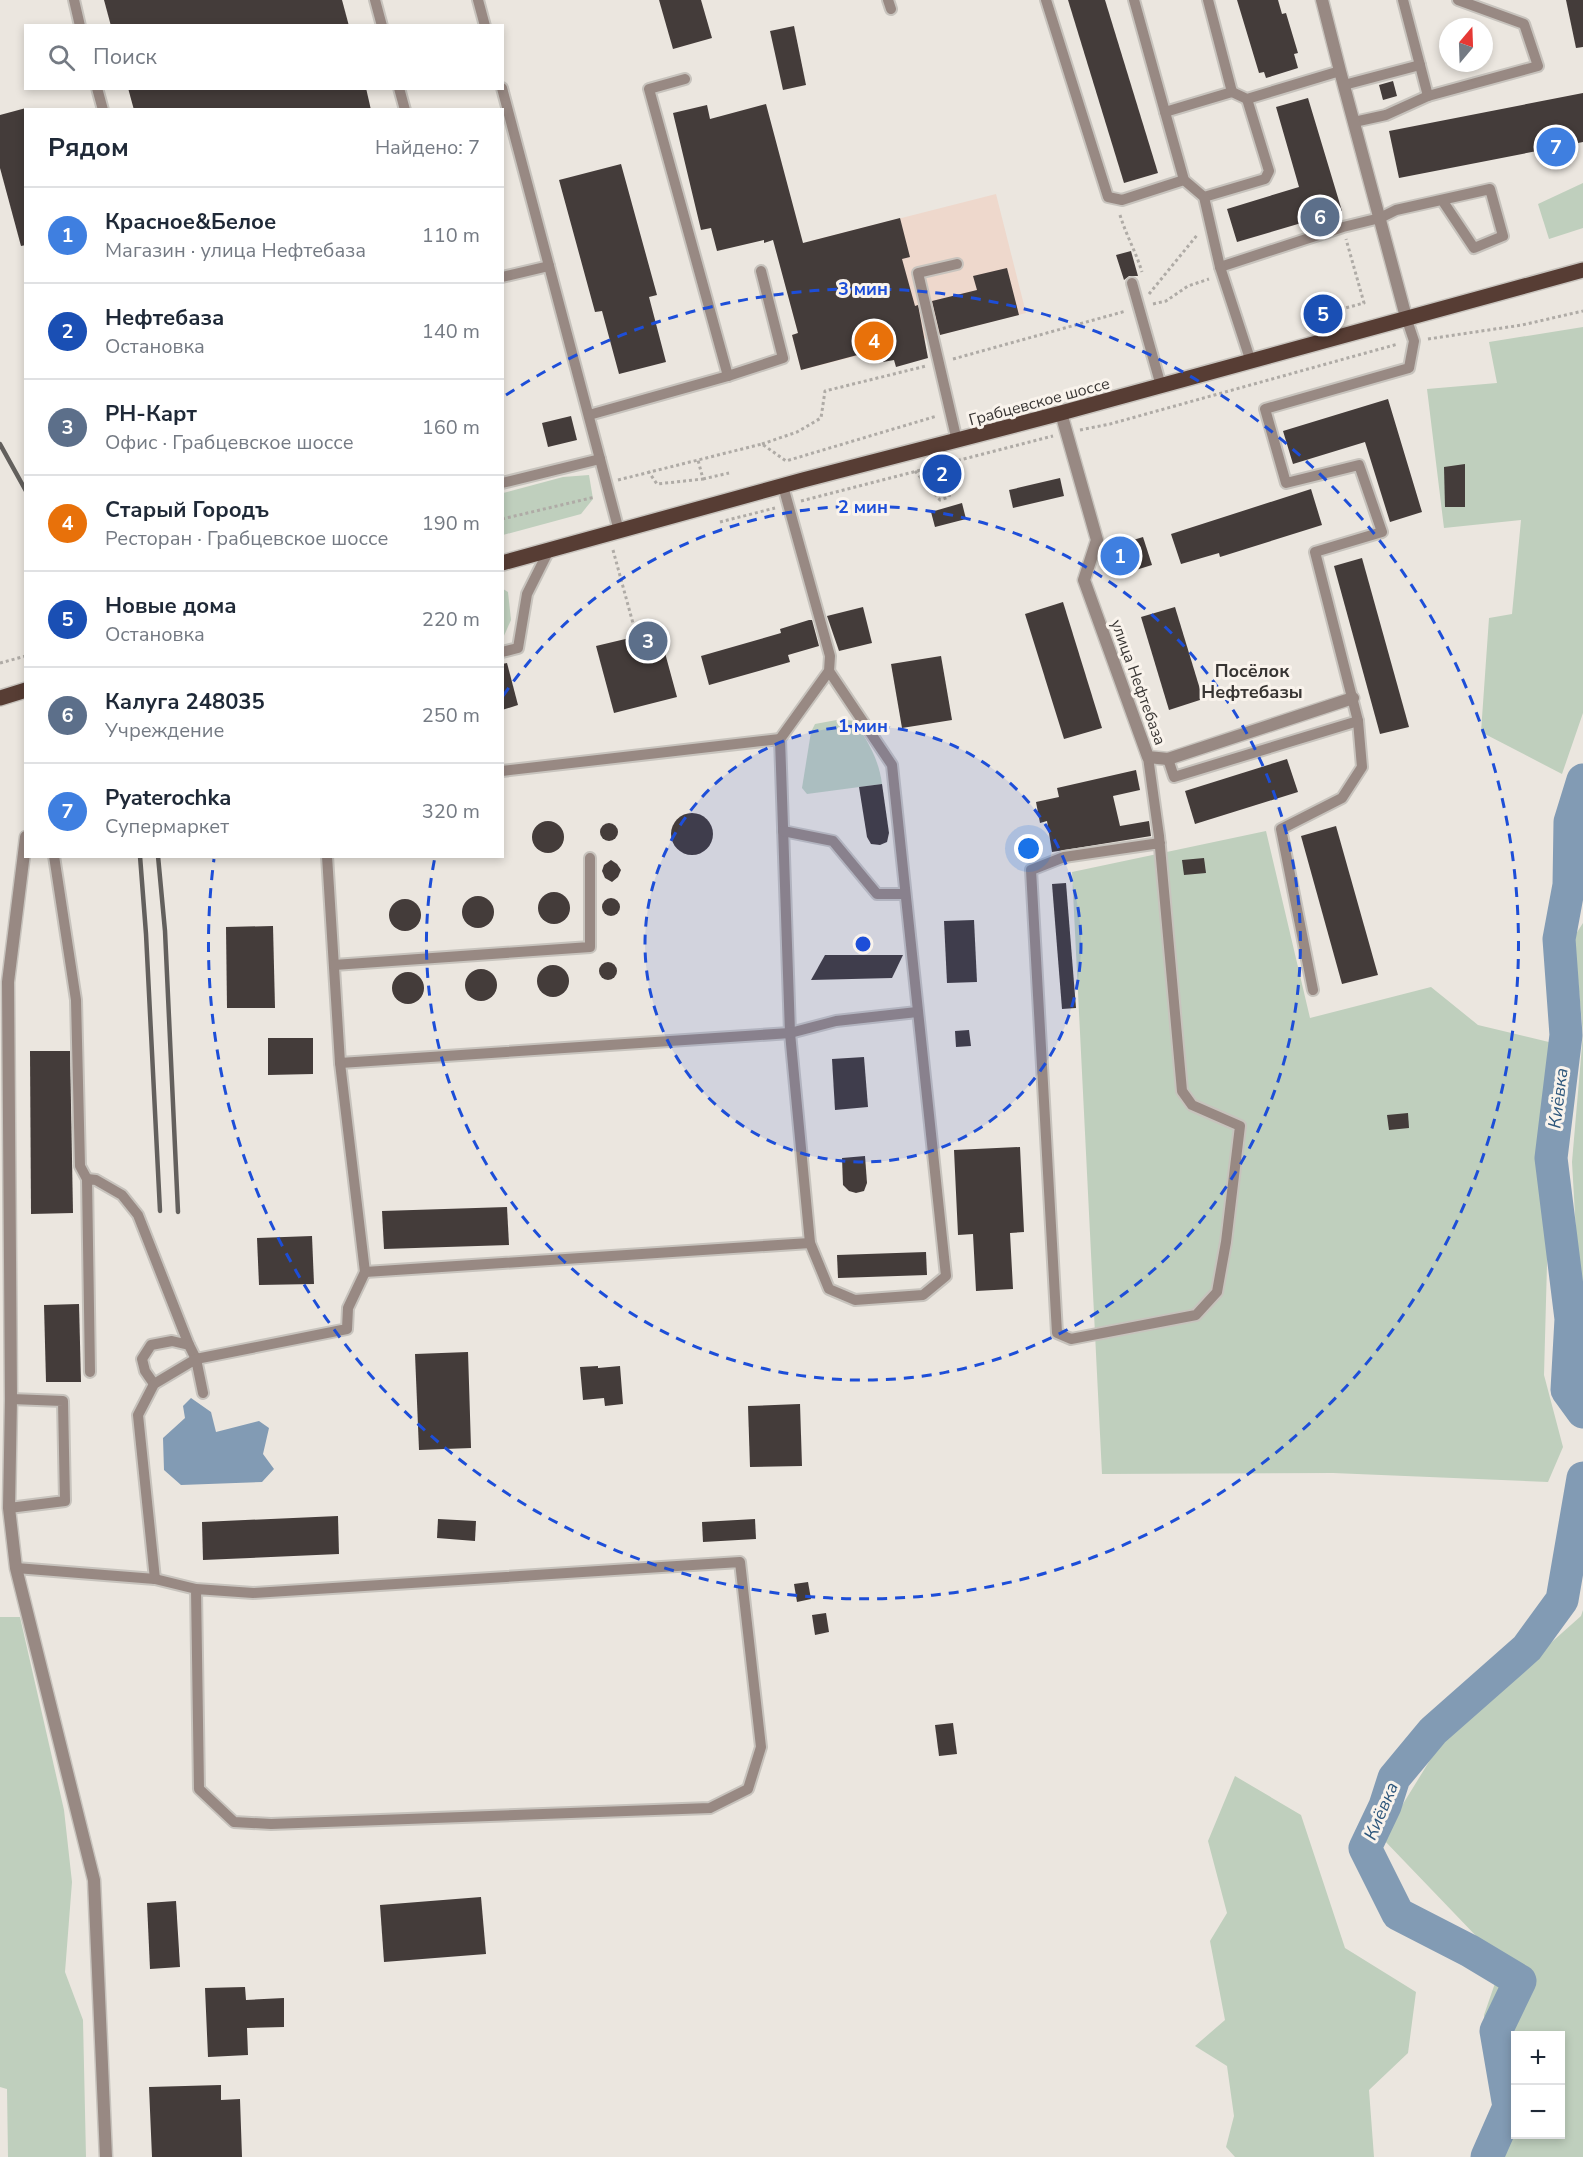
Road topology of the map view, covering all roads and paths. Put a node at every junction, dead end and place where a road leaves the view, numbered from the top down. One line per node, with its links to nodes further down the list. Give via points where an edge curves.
1 (74, 0): 10 (lane)
2 (375, 0): 11 (lane)
3 (478, 0): 12 (lane)
4 (1046, 0): 29 (lane, via 1108,196)
5 (1134, 0): 25 (lane)
6 (1208, 0): 20 (lane)
7 (1322, 0): 14 (street)
8 (1403, 0): 13 (lane)
9 (1458, 0): 21 (lane, via 1524,24 1538,66)
10 (80, 24)
11 (381, 24)
12 (484, 24)
13 (1420, 65): 16 (lane); 21 (lane)
14 (1340, 71): 16 (street); 22 (lane)
15 (685, 80): 48 (lane, via 650,89)
16 (1344, 85): 26 (street)
17 (98, 90): 23 (lane)
18 (400, 90): 24 (lane)
19 (503, 90): 35 (lane)
20 (1232, 92): 22 (lane); 25 (lane)
21 (1428, 96): 26 (lane, via 1386,115)
22 (1247, 99): 28 (lane, via 1269,171 1265,179)
23 (102, 108)
24 (404, 108)
25 (1165, 112): 27 (lane)
26 (1354, 123): 31 (street)
27 (1184, 180): 28 (lane); 29 (lane)
28 (1204, 197): 32 (lane)
29 (1122, 200): 40 (path, via 1118,207 1143,278)
30 (1442, 200): 30 (lane, via 1474,248 1503,236 1490,189); 31 (lane, via 1396,210)
31 (1380, 218): 33 (lane); 44 (street)
32 (1209, 221): 36 (lane); 41 (path)
33 (1343, 227): 36 (lane); 43 (path, via 1364,303)
34 (957, 264): 47 (lane, via 918,273)
35 (549, 266): 39 (lane); 52 (lane)
36 (1220, 267): 41 (path, via 1213,278 1188,286 1166,301); 46 (lane)
37 (1583, 270): 44 (main road, Грабцевское шоссе)
38 (761, 271): 48 (lane, via 783,358)
39 (504, 277)
40 (1132, 283): 41 (lane)
41 (1139, 307): 47 (path); 49 (lane)
42 (1583, 311): 45 (path, via 1455,337)
43 (1323, 314)
44 (1406, 317): 45 (lane); 46 (main road, Грабцевское шоссе)
45 (1414, 341): 53 (path, via 1110,424); 79 (lane, via 1409,368 1264,409 1286,483 1359,465 1382,531 1315,552)
46 (1251, 362): 49 (main road, Грабцевское шоссе)
47 (939, 363): 50 (lane); 55 (path, via 825,391 821,418 797,432)
48 (728, 376): 52 (lane)
49 (1161, 386): 51 (main road, Грабцевское шоссе)
50 (950, 412): 54 (lane); 55 (path, via 786,461)
51 (1061, 413): 53 (street, улица Нефтебаза); 54 (main road, Грабцевское шоссе)
52 (589, 415): 56 (lane)
53 (1067, 432): 58 (path); 82 (street, улица Нефтебаза, via 1096,540 1084,580)
54 (957, 441): 65 (main road, Грабцевское шоссе)
55 (762, 444): 57 (path)
56 (600, 459): 63 (lane); 64 (lane)
57 (698, 459): 59 (path); 62 (path)
58 (955, 460): 60 (path); 60 (path, via 949,497 940,500)
59 (648, 471): 62 (path, via 657,484); 64 (path)
60 (915, 471): 66 (path)
61 (729, 473): 62 (path)
62 (703, 479)
63 (504, 483)
64 (607, 483): 67 (path, via 598,496); 68 (lane)
65 (783, 486): 68 (main road, Грабцевское шоссе); 76 (lane, via 830,656)
66 (857, 487)
67 (504, 519)
68 (620, 531): 69 (main road, Грабцевское шоссе)
69 (549, 550): 71 (main road, Грабцевское шоссе); 73 (lane, via 527,594 518,648)
70 (603, 552): 72 (path, via 613,549)
71 (504, 562)
72 (634, 627)
73 (504, 652)
74 (24, 657): 75 (path)
75 (0, 663)
76 (829, 671): 81 (lane); 91 (lane, via 892,765)
77 (24, 691): 78 (main road)
78 (0, 698)
79 (1353, 698): 80 (lane); 83 (street, улица Нефтебаза)
80 (1358, 721): 83 (lane, via 1174,777); 93 (lane, via 1362,767 1342,798 1281,829)
81 (780, 739): 84 (lane); 85 (lane)
82 (1148, 757): 83 (street, улица Нефтебаза); 86 (lane)
83 (1168, 759)
84 (504, 771)
85 (783, 831): 91 (lane, via 833,841 877,894); 95 (lane)
86 (1160, 843): 86 (lane, via 1182,1091 1192,1105 1240,1126 1226,1242 1217,1292 1196,1315 1071,1339 1057,1333 1031,870 1064,857)
87 (24, 853): 105 (street, via 8,982)
88 (54, 858): 97 (lane, via 76,1000 80,1166)
89 (327, 858): 92 (lane)
90 (590, 858): 92 (lane, via 590,948)
91 (905, 894): 94 (lane)
92 (334, 965): 96 (lane)
93 (1313, 990)
94 (917, 1012): 95 (lane, via 836,1021); 98 (lane, via 946,1276 923,1295 855,1300 829,1289)
95 (790, 1033): 96 (lane); 98 (lane)
96 (340, 1063): 99 (lane)
97 (87, 1179): 100 (lane, via 122,1195 138,1215); 102 (lane)
98 (810, 1243): 99 (lane)
99 (365, 1272): 101 (lane, via 348,1308 347,1329)
100 (189, 1345): 101 (lane); 103 (lane, via 172,1341 151,1345 142,1359)
101 (196, 1359): 103 (lane); 104 (lane)
102 (90, 1372)
103 (154, 1384): 108 (lane, via 138,1415)
104 (203, 1393)
105 (11, 1399): 106 (street); 106 (lane, via 63,1401 65,1502)
106 (9, 1508): 107 (street)
107 (16, 1568): 108 (lane); 110 (street, via 94,1880)
108 (154, 1578): 109 (lane)
109 (196, 1589): 109 (lane, via 253,1593 740,1562 761,1747 748,1789 710,1808 271,1824 234,1822 199,1789)
110 (106, 2157)

